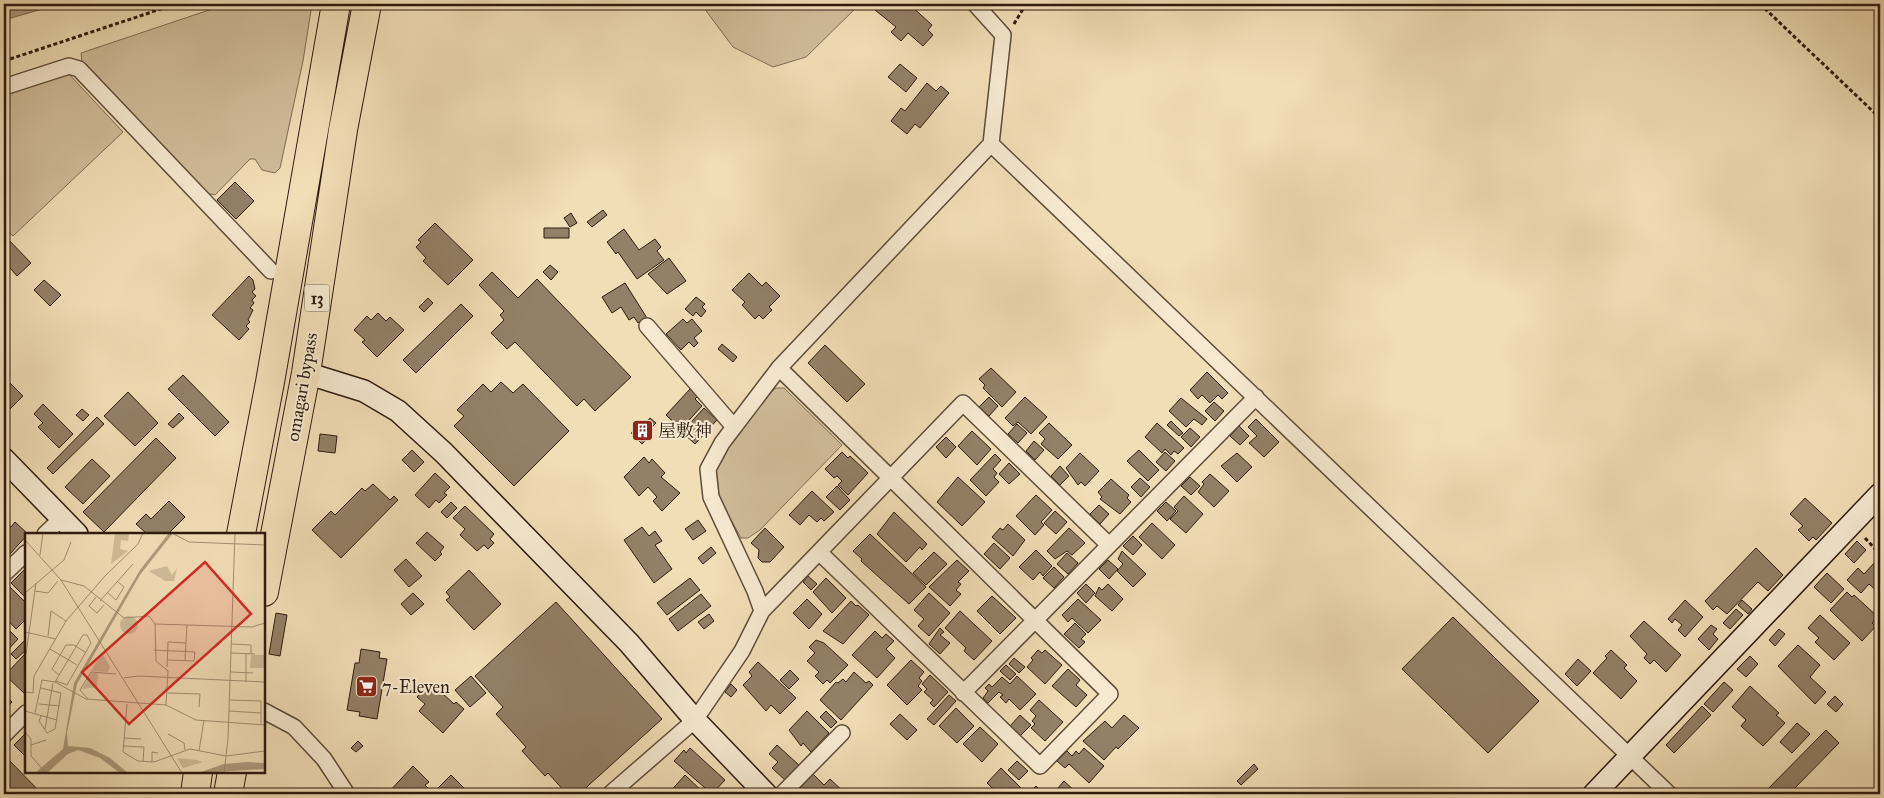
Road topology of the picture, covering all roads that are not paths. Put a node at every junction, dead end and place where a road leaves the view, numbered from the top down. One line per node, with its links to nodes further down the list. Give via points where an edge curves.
1 (336, 4): 18 (highway, omagari bypass / 13)
2 (367, 4): 9 (highway, omagari bypass / 13, via 343,130)
3 (975, 4): 5 (street, via 1003,35)
4 (4, 87): 6 (street, via 69,66 80,69)
5 (991, 144): 8 (street); 10 (street)
6 (271, 271)
7 (647, 326): 11 (street)
8 (779, 368): 11 (street); 13 (street)
9 (306, 373): 23 (highway, omagari bypass / 13); 29 (street, via 364,391 398,411 444,453 629,643)
10 (1256, 397): 19 (street); 32 (street)
11 (734, 427): 24 (street, via 708,469 711,497 756,591)
12 (4, 459): 15 (street)
13 (891, 477): 19 (street, via 963,403); 20 (street); 25 (street)
14 (1880, 494): 32 (street)
15 (62, 518): 16 (street); 17 (street)
16 (46, 533)
17 (76, 533)
18 (241, 533)
19 (1108, 544): 25 (street)
20 (818, 552): 24 (street); 26 (street)
21 (25, 553): 22 (street)
22 (4, 574)
23 (265, 587)
24 (762, 611): 29 (street, via 742,651)
25 (1033, 619): 26 (street); 26 (street, via 1110,694 1040,766)
26 (963, 693)
27 (265, 712): 37 (street, via 294,727 324,759)
28 (25, 714): 31 (street)
29 (695, 720): 38 (street); 39 (street)
30 (842, 733): 40 (street)
31 (4, 735)
32 (1630, 757): 41 (street); 42 (street)
33 (198, 773): 35 (highway)
34 (232, 773): 36 (highway)
35 (195, 794)
36 (228, 794)
37 (347, 794)
38 (610, 794)
39 (766, 794)
40 (782, 794)
41 (1594, 794)
42 (1668, 794)

